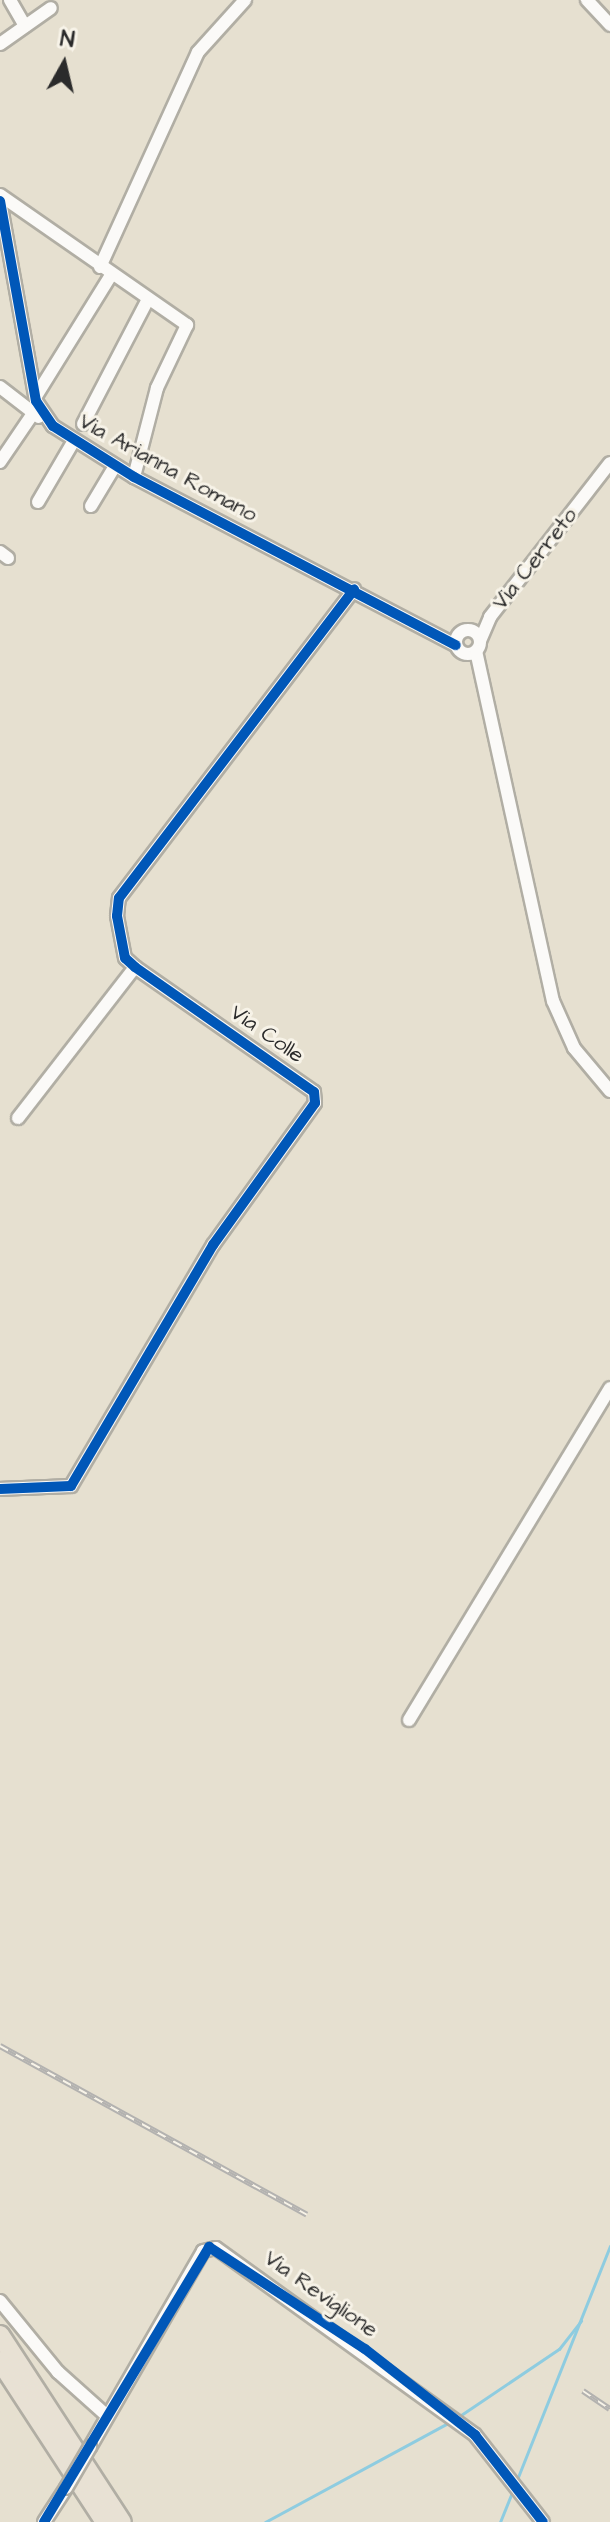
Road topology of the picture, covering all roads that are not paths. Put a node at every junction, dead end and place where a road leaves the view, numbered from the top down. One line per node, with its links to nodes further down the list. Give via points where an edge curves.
1 (10, 0): 6 (street)
2 (245, 0): 10 (street, via 198,52)
3 (587, 0): 5 (street)
4 (51, 8): 6 (street)
5 (610, 25)
6 (25, 26): 7 (street)
7 (0, 44)
8 (0, 195): 10 (street, Via Arianna Romano)
9 (0, 201): 13 (street, Via Arianna Romano)
10 (106, 271): 11 (street, Via Arianna Romano); 13 (street)
11 (148, 299): 16 (street); 21 (street, Via Arianna Romano, via 187,325 157,388)
12 (0, 387): 14 (street)
13 (36, 396): 15 (street, Via Arianna Romano)
14 (32, 415): 15 (street); 18 (street)
15 (46, 418): 17 (street, Via Arianna Romano)
16 (83, 424)
17 (73, 442): 20 (street, Via Arianna Romano); 22 (street)
18 (0, 462)
19 (610, 463): 25 (street, Via Cerreto)
20 (115, 466): 21 (street, Via Arianna Romano); 23 (street)
21 (134, 477): 24 (street, Via Arianna Romano)
22 (38, 502)
23 (91, 506)
24 (354, 589): 26 (street, Via Arianna Romano); 31 (street, via 119,898 119,940)
25 (490, 617): 27 (street, Via Cerreto); 28 (street, Via Cerreto)
26 (430, 627): 27 (street, Via Arianna Romano); 29 (street, Via Arianna Romano)
27 (466, 630): 28 (street); 29 (street)
28 (478, 646): 29 (street); 30 (street, Via Arianna Romano)
29 (458, 648): 30 (street, Via Arianna Romano)
30 (478, 680): 32 (street, Via Arianna Romano, via 553,1001 574,1048)
31 (135, 967): 33 (street); 35 (street, Via Colle, via 314,1092 315,1103 213,1245 71,1486)
32 (610, 1091)
33 (18, 1118)
34 (610, 1388): 36 (street)
35 (0, 1489)
36 (409, 1720)
37 (0, 2301): 40 (street, via 58,2372)
38 (0, 2335): 43 (highway)
39 (0, 2361): 42 (highway)
40 (107, 2416): 41 (street, bridge); 44 (street, Via Reviglione, via 209,2247 365,2349 496,2453)
41 (44, 2522)
42 (105, 2522)
43 (122, 2522)
44 (543, 2522)

